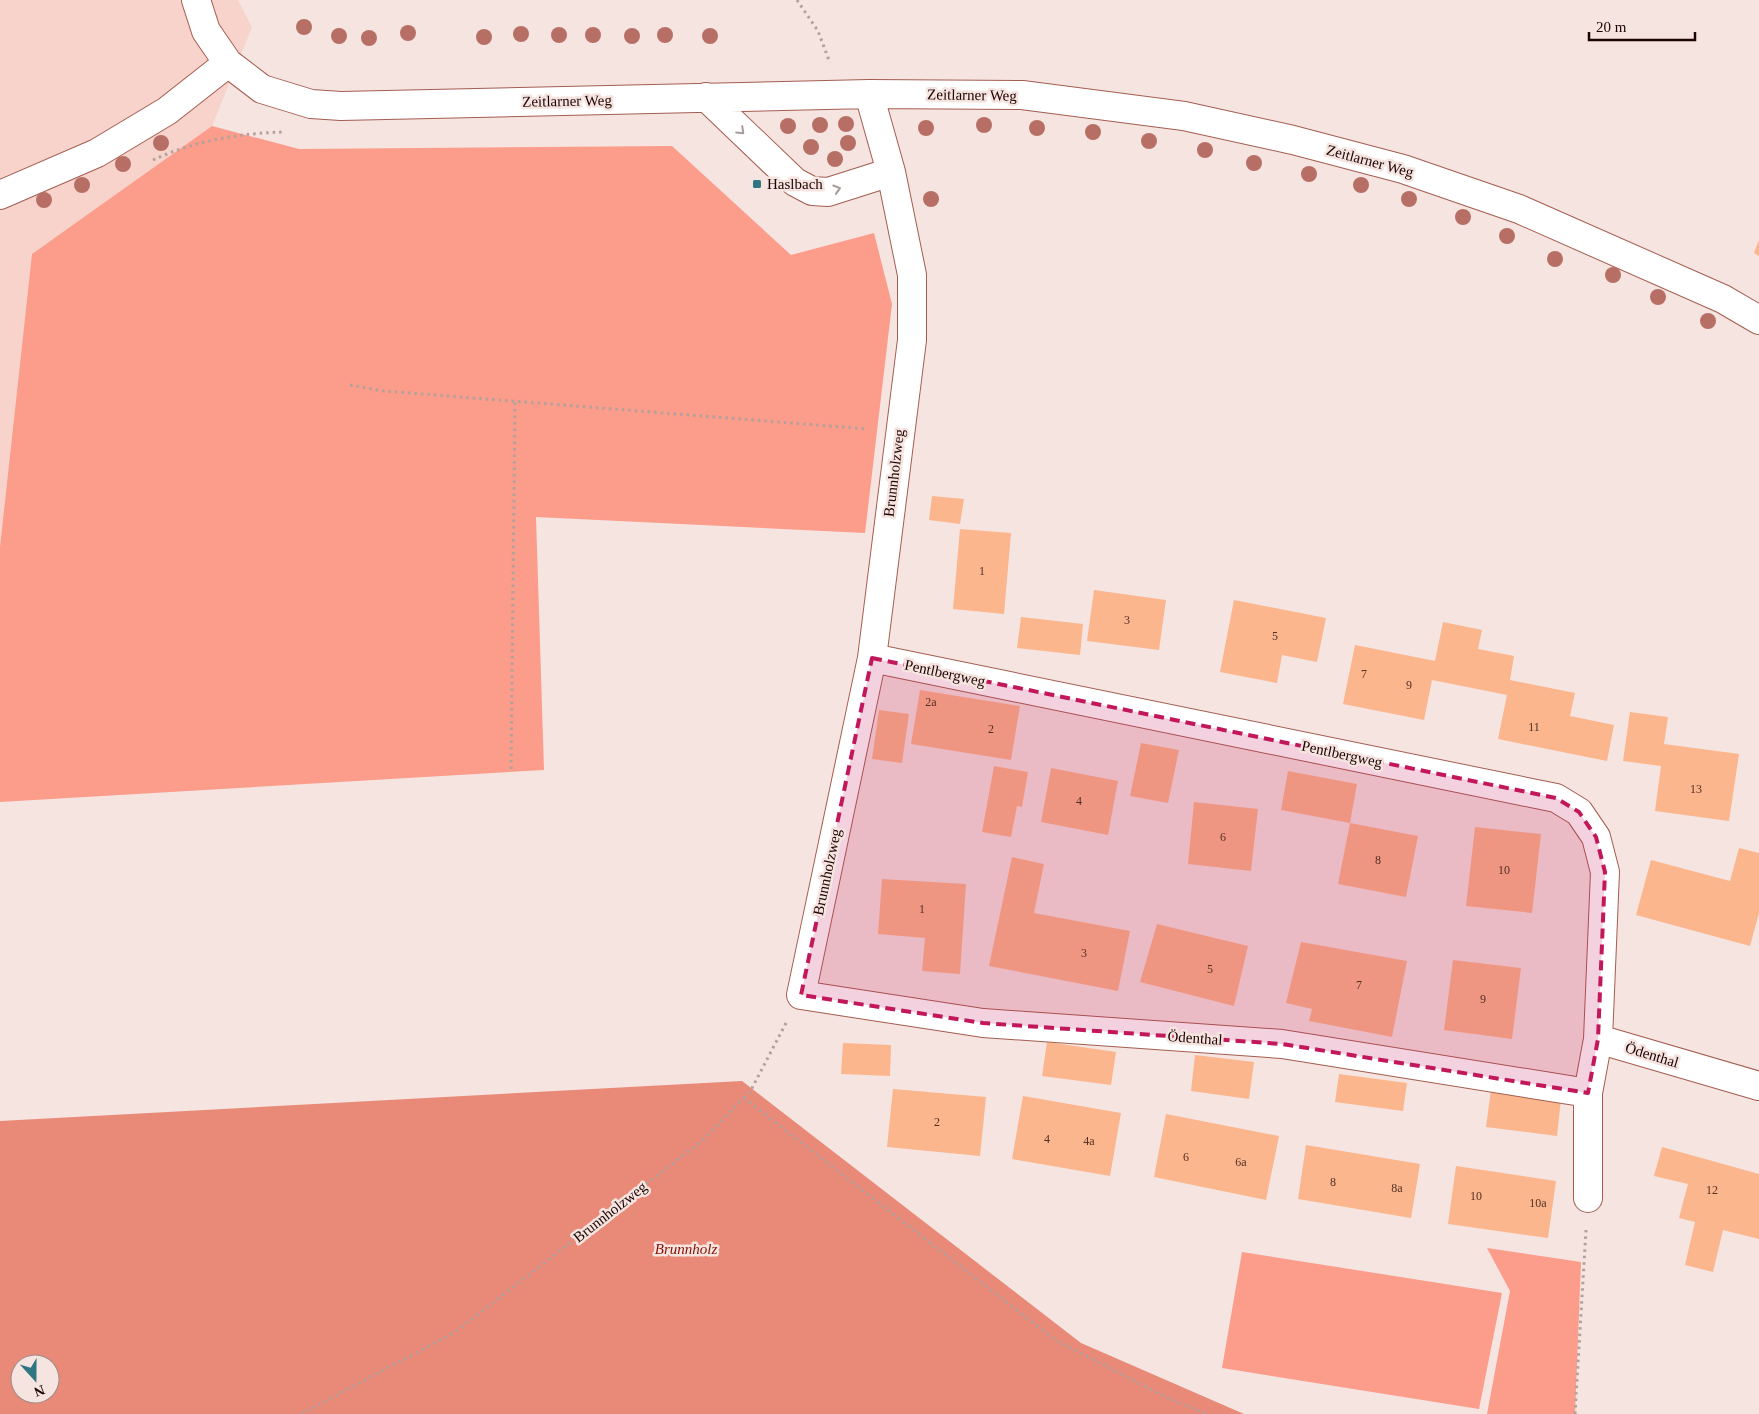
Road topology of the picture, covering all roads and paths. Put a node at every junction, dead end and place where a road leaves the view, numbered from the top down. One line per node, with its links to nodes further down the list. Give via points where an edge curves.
1 (196, 0): 3 (street, Zeitlarner Weg, via 206,31)
2 (796, 0): 4 (path, via 818,31)
3 (228, 63): 6 (street, Zeitlarner Weg, via 262,89 311,104 333,106); 10 (street, via 167,110 97,153)
4 (831, 66)
5 (869, 94): 6 (street, Zeitlarner Weg); 9 (street, Brunnholzweg); 11 (street, Zeitlarner Weg, via 1022,95 1184,116 1292,140 1403,170 1519,209 1723,299)
6 (706, 97): 9 (street, one-way to 9, via 795,182 812,192 828,192)
7 (286, 132): 8 (path, via 222,138 171,151)
8 (146, 163)
9 (891, 172): 14 (street, Brunnholzweg, via 912,275 912,340)
10 (0, 196)
11 (1759, 320)
12 (350, 385): 13 (path)
13 (514, 402): 14 (path); 16 (path)
14 (899, 432): 15 (street, Brunnholzweg)
15 (872, 658): 17 (street, Brunnholzweg); 18 (street, Pentlbergweg, via 1556,798 1579,812 1596,837 1605,872)
16 (511, 769)
17 (800, 995): 20 (street, Ödenthal, via 983,1022 1282,1044); 21 (path, Brunnholzweg)
18 (1598, 1039): 19 (street, Ödenthal); 20 (street)
19 (1759, 1086)
20 (1588, 1093): 22 (street)
21 (744, 1098): 23 (path, Brunnholzweg, via 703,1140 455,1332); 24 (path, via 1055,1340 1170,1399)
22 (1588, 1198): 25 (path)
23 (301, 1414)
24 (1207, 1414)
25 (1575, 1414)

